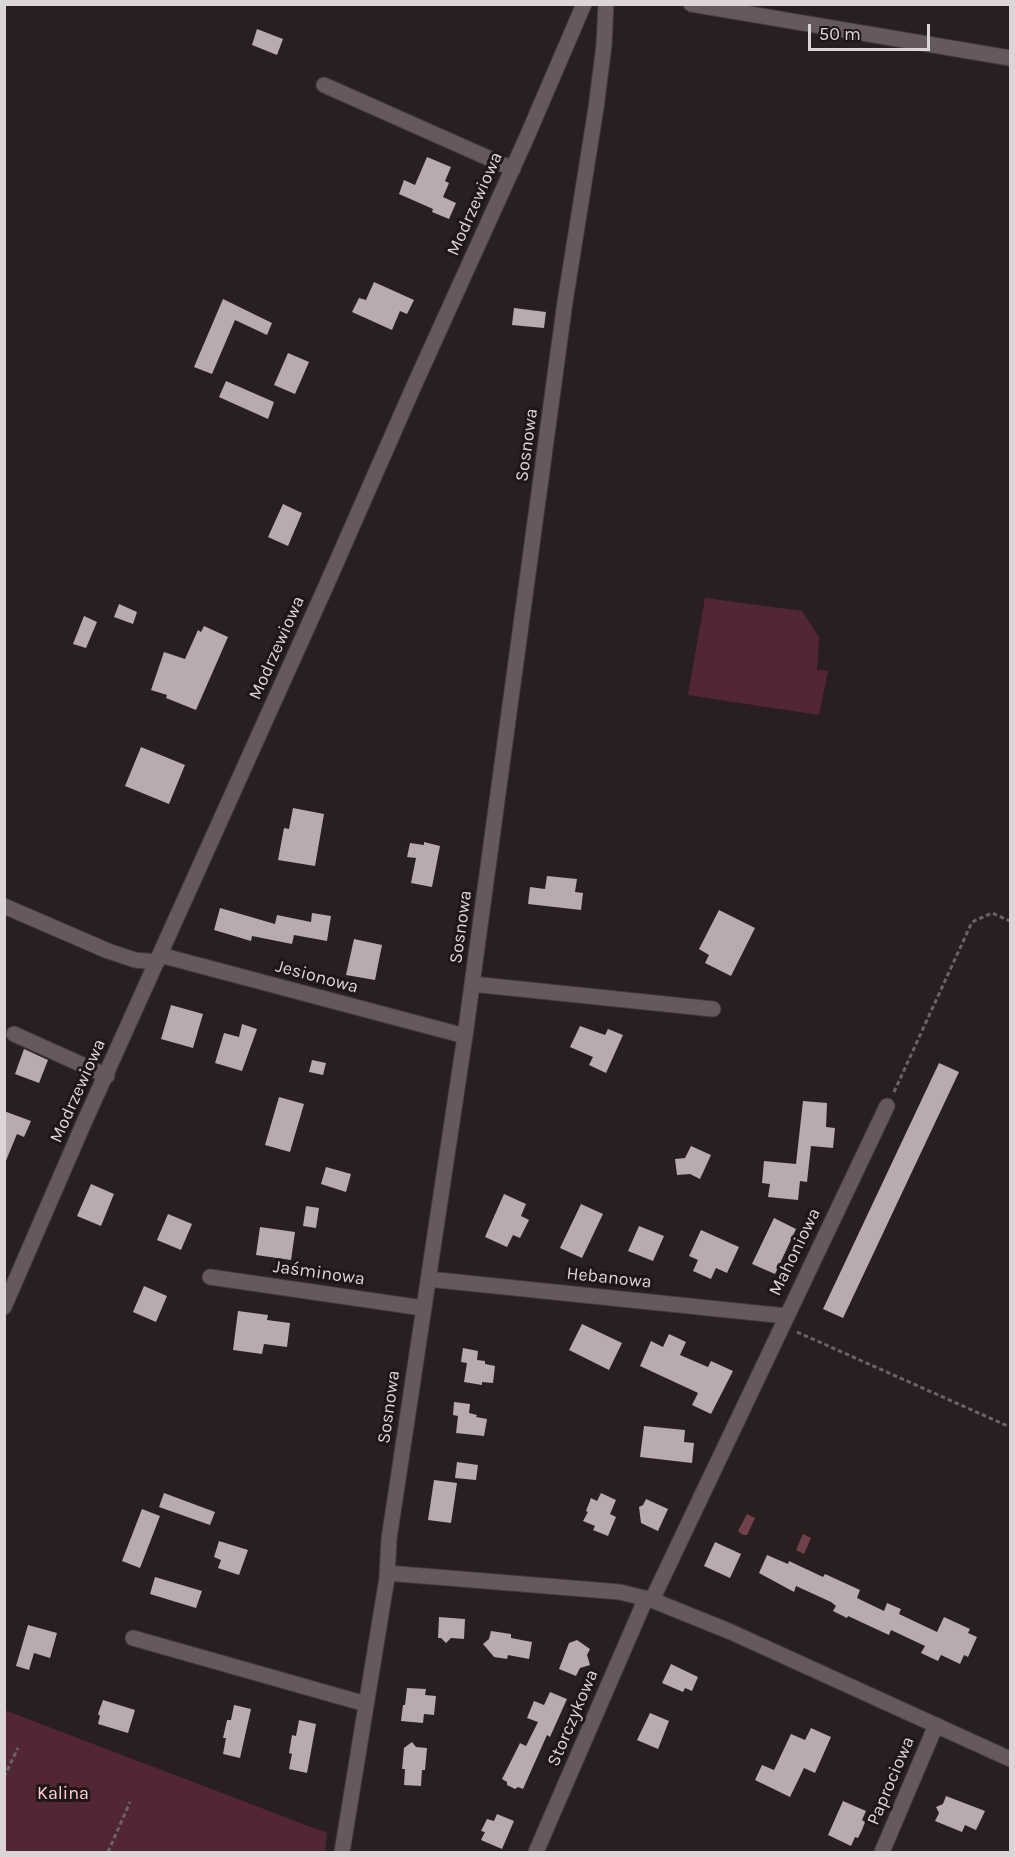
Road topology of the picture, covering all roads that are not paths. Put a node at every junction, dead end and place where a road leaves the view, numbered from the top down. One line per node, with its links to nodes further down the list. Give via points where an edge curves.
1 (584, 4): 6 (street, Modrzewiowa)
2 (606, 4): 9 (street, Sosnowa, via 596,108 565,302)
3 (691, 4): 4 (street)
4 (1011, 58)
5 (324, 85): 6 (street)
6 (513, 169): 8 (street, Modrzewiowa)
7 (4, 906): 8 (street, Jesionowa, via 108,951 135,960)
8 (158, 958): 12 (street, Jesionowa); 13 (street, Modrzewiowa)
9 (472, 984): 10 (street); 12 (street, Sosnowa)
10 (713, 1010)
11 (14, 1034): 13 (street)
12 (465, 1036): 16 (street, Sosnowa)
13 (106, 1076): 17 (street, Modrzewiowa)
14 (887, 1106): 19 (street, Mahoniowa)
15 (210, 1277): 18 (street, Jaśminowa)
16 (428, 1278): 18 (street, Sosnowa); 19 (street, Hebanowa)
17 (4, 1307)
18 (423, 1308): 20 (street, Sosnowa)
19 (784, 1320): 21 (street, Mahoniowa)
20 (387, 1573): 21 (street, via 620,1592); 23 (street, Sosnowa)
21 (649, 1599): 24 (street); 27 (street, Storczykowa)
22 (133, 1638): 23 (street)
23 (366, 1704): 26 (street, Sosnowa)
24 (936, 1725): 25 (street); 28 (street, Paprociowa)
25 (1011, 1759)
26 (342, 1852)
27 (536, 1852)
28 (882, 1852)

